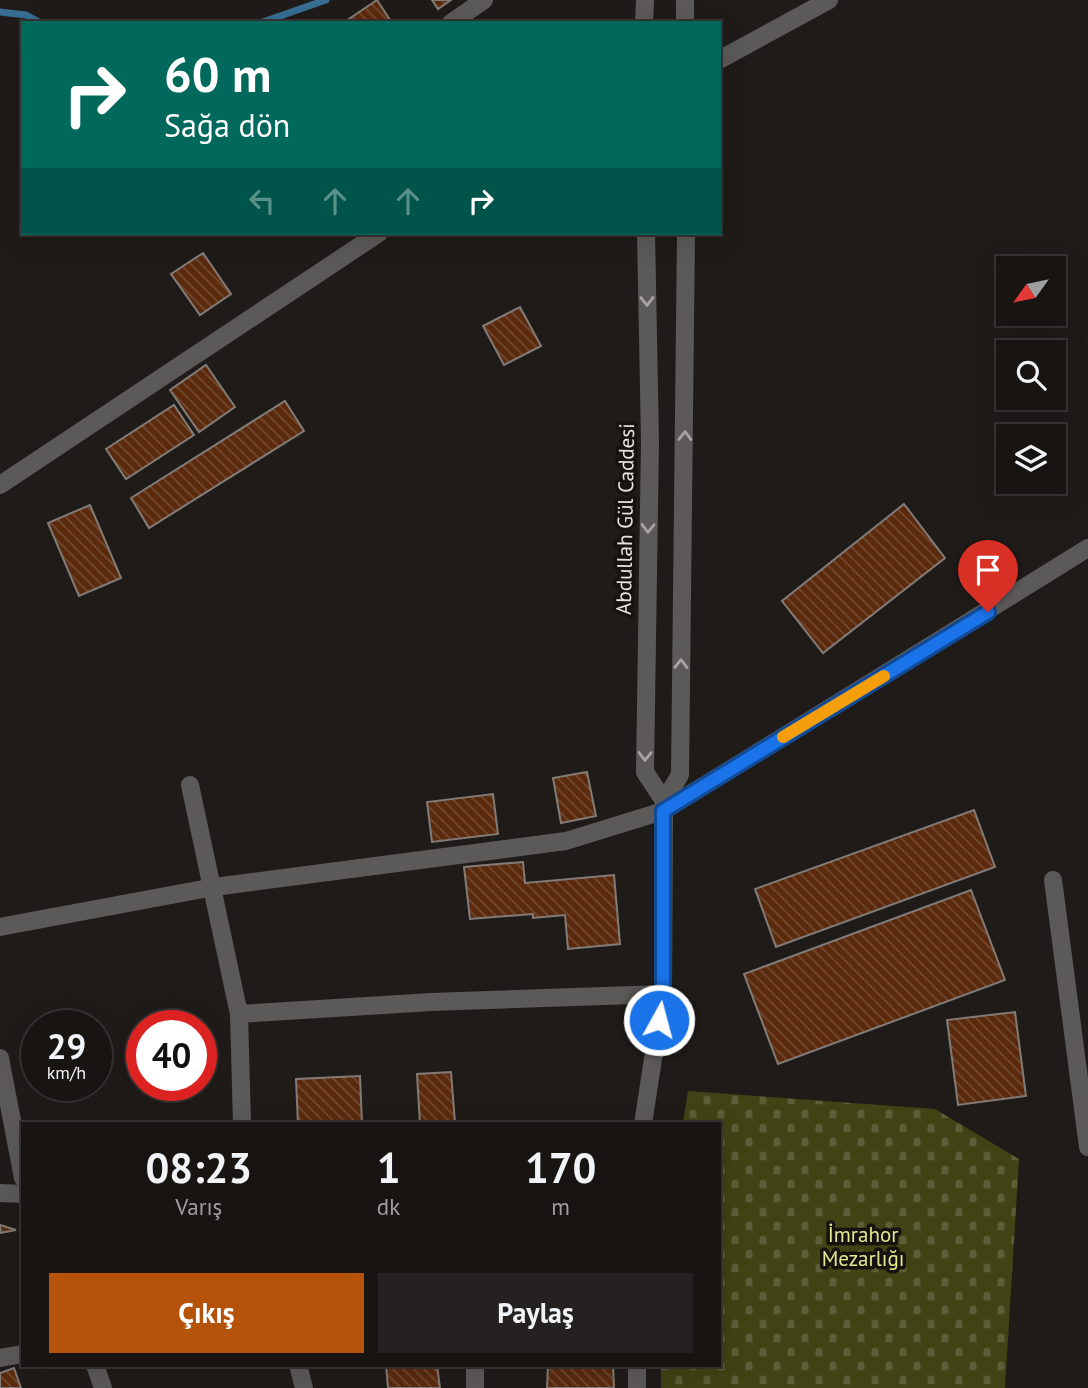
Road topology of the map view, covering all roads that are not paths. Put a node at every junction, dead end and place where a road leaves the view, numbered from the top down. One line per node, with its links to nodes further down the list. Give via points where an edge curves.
1 (484, 0): 5 (street)
2 (645, 0): 6 (street)
3 (685, 0): 7 (street)
4 (829, 0): 8 (street)
5 (454, 21)
6 (644, 21)
7 (685, 21)
8 (721, 59)
9 (376, 235): 12 (street)
10 (646, 235): 15 (street, Abdullah Gül Caddesi, one-way to 15, via 650,442 645,772)
11 (686, 235): 15 (street, one-way to 11, via 680,775)
12 (0, 485)
13 (1088, 548): 15 (street)
14 (190, 785): 17 (street)
15 (664, 806): 17 (street, via 566,841); 19 (street)
16 (1054, 880): 22 (street)
17 (214, 887): 18 (street); 20 (street)
18 (0, 927)
19 (663, 994): 20 (street); 24 (street)
20 (239, 1014): 23 (street)
21 (0, 1058): 26 (street)
22 (1083, 1068): 25 (street)
23 (242, 1122)
24 (643, 1122)
25 (1088, 1147)
26 (21, 1168)
27 (0, 1194): 28 (street)
28 (21, 1194)
29 (21, 1354): 30 (street)
30 (0, 1358)
31 (96, 1367): 35 (street)
32 (299, 1367): 36 (street)
33 (475, 1367): 37 (street)
34 (637, 1367): 38 (street)
35 (103, 1388)
36 (304, 1388)
37 (475, 1388)
38 (637, 1388)

